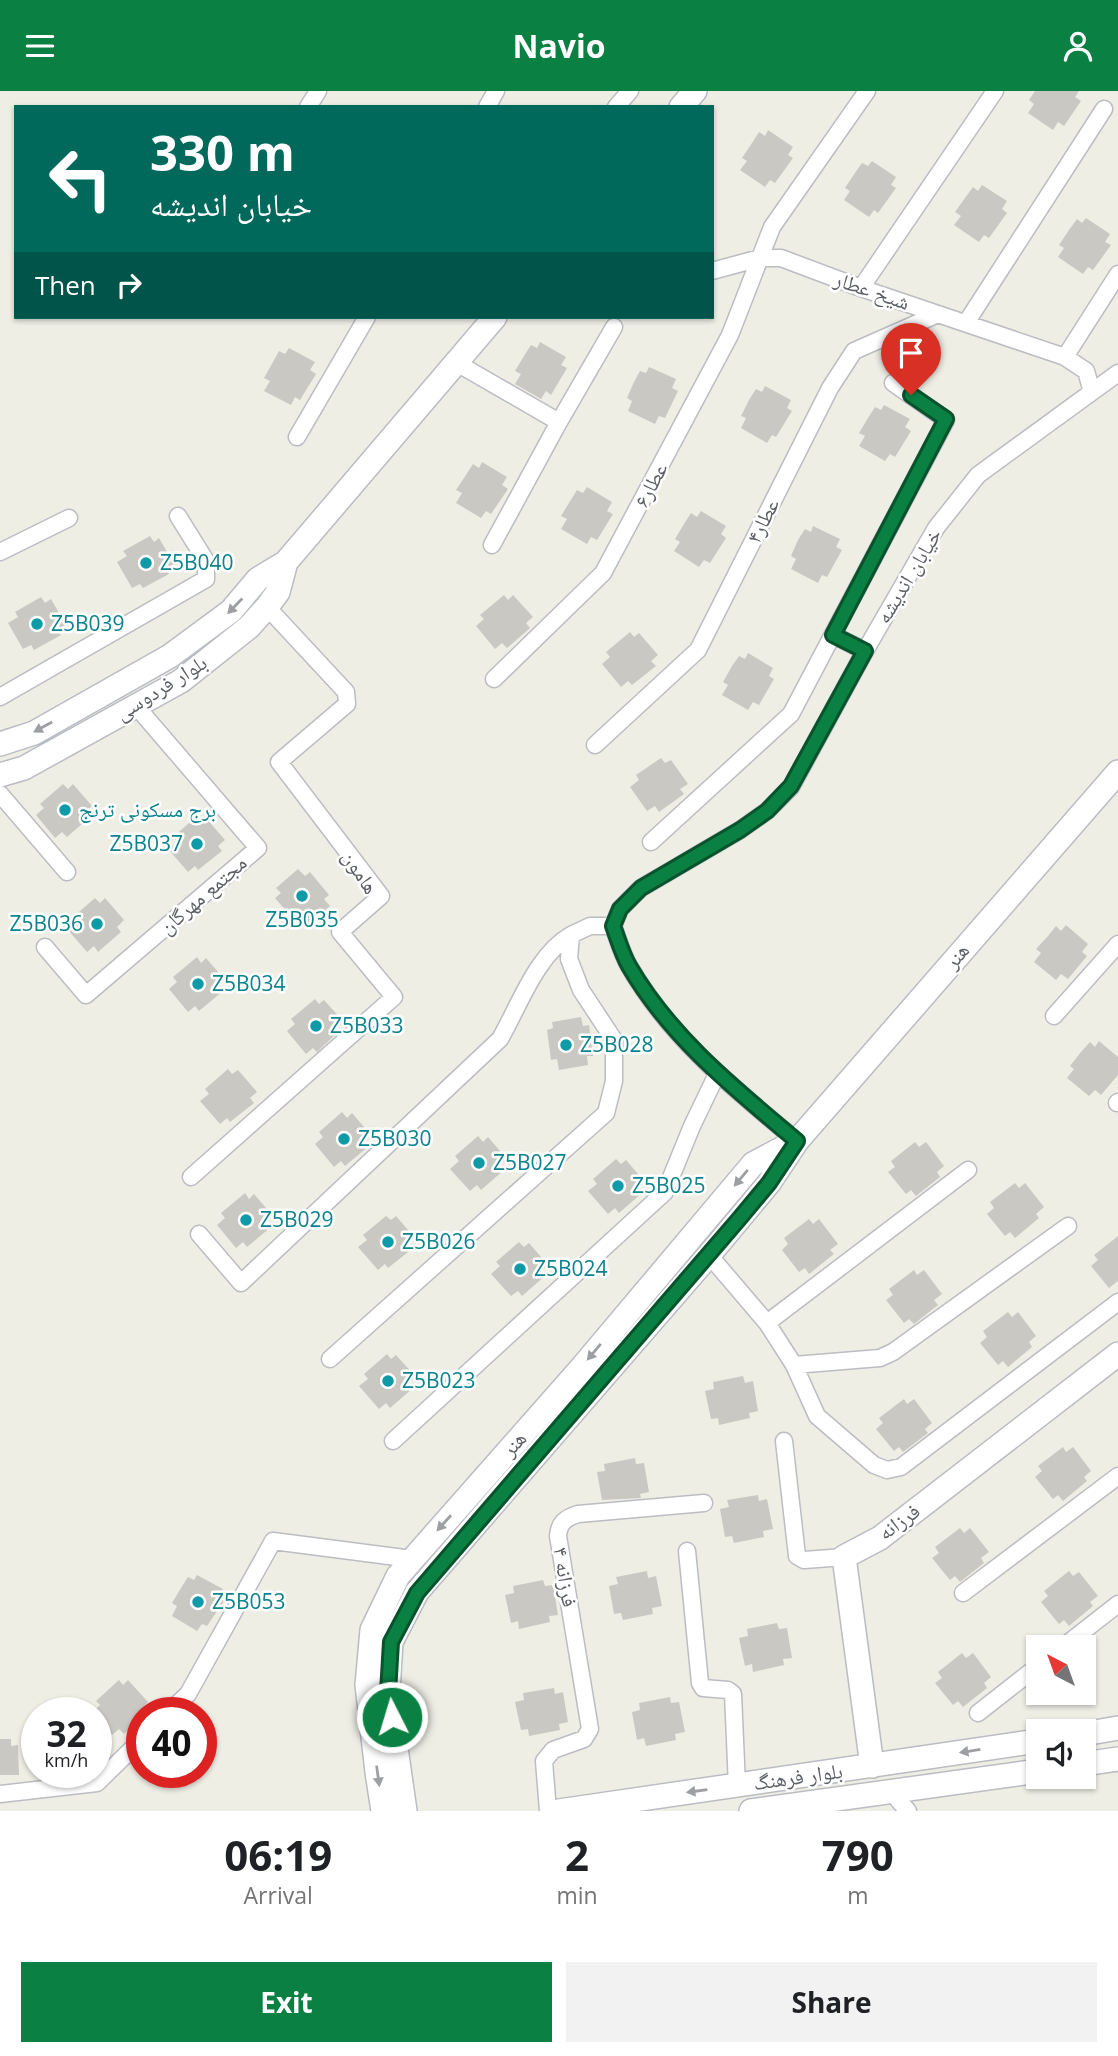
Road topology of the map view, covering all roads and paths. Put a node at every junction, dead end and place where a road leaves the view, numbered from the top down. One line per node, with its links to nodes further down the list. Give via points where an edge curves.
1 (630, 91): 5 (street)
2 (695, 91): 6 (street)
3 (867, 91): 8 (street, عطار۶, via 772,227)
4 (995, 91): 11 (street)
5 (618, 105)
6 (683, 105)
7 (1104, 109): 15 (street)
8 (760, 258): 9 (street, شیخ عطار); 11 (street, شیخ عطار, via 781,258); 32 (street, عطار۶, via 730,335 604,573)
9 (714, 270)
10 (1118, 274): 17 (street)
11 (861, 288): 12 (street, شیخ عطار)
12 (938, 314): 15 (street, شیخ عطار); 36 (street, عطار۴, via 854,351 830,388 698,650)
13 (366, 319): 23 (street)
14 (493, 319): 18 (street, بلوار فردوسی)
15 (966, 323): 17 (street, شیخ عطار)
16 (614, 327): 22 (street)
17 (1065, 357): 21 (street, شیخ عطار, via 1086,371)
18 (455, 362): 22 (street); 28 (street, بلوار فردوسی)
19 (1118, 373): 21 (street, خیابان اندیشه)
20 (892, 383): 30 (street, via 946,419)
21 (1092, 392): 31 (street, خیابان اندیشه, via 978,475 936,528)
22 (559, 422): 26 (street)
23 (297, 437)
24 (178, 516): 33 (street, via 206,561 206,579)
25 (69, 518): 27 (street)
26 (492, 545)
27 (0, 552)
28 (286, 562): 29 (street, بلوار فردوسی); 35 (street, بلوار فردوسی, one-way to 35, via 258,579 231,611 170,656 34,733)
29 (268, 607): 34 (street, بلوار فردوسی, via 181,681); 50 (street, هامون, via 346,692 347,704 279,762 381,896 340,932 394,997)
30 (833, 635): 31 (street); 40 (street, via 791,714)
31 (865, 651): 42 (street, خیابان اندیشه, via 791,786 740,830 641,888 620,909)
32 (494, 679)
33 (0, 697)
34 (136, 706): 38 (street, بلوار فردوسی, via 24,768); 45 (street, مجتمع مهرگان, via 258,848 86,995)
35 (0, 744)
36 (594, 745)
37 (1118, 772): 48 (street, هنر)
38 (0, 775)
39 (0, 794): 41 (street)
40 (651, 842)
41 (67, 872)
42 (613, 926): 43 (street, via 590,926); 47 (street, via 629,965 678,1034)
43 (571, 935): 52 (street, via 557,942 535,972 500,1039 241,1283); 57 (street, via 569,959 581,990 614,1039 614,1081 606,1113)
44 (1118, 944): 46 (street)
45 (45, 947)
46 (1054, 1016)
47 (716, 1074): 48 (street); 59 (street, via 665,1192)
48 (797, 1141): 53 (street, هنر); 65 (street, هنر, one-way to 65, via 753,1164)
49 (968, 1170): 55 (street)
50 (191, 1177)
51 (1068, 1226): 58 (street, via 893,1352)
52 (198, 1234)
53 (709, 1255): 55 (street); 84 (street, هنر, via 417,1593 391,1642 388,1692)
54 (1118, 1302): 58 (street, via 901,1467 887,1470 874,1465 817,1416)
55 (767, 1323): 58 (street)
56 (1118, 1354): 64 (street, فرزانه, via 880,1538)
57 (330, 1359)
58 (794, 1365)
59 (393, 1441)
60 (784, 1441): 64 (street, via 797,1556 803,1560)
61 (1118, 1476): 66 (street)
62 (704, 1503): 85 (street, فرزانه ۴, via 578,1514 559,1525 590,1729 584,1739 553,1750 544,1761)
63 (687, 1551): 80 (street, via 700,1683 703,1688 733,1694)
64 (844, 1557): 78 (street)
65 (412, 1559): 70 (street, via 273,1541); 83 (street, هنر, one-way to 83, via 398,1576 372,1630 367,1685)
66 (963, 1594)
67 (1118, 1604): 68 (street)
68 (1078, 1635)
69 (1026, 1675): 71 (street)
70 (185, 1697)
71 (978, 1713)
72 (1118, 1728): 73 (street)
73 (1096, 1732)
74 (1026, 1743): 78 (street, بلوار فرهنگ, one-way to 78)
75 (126, 1755): 82 (street, via 97,1783)
76 (1118, 1759): 77 (street)
77 (1096, 1762)
78 (872, 1766): 80 (street, بلوار فرهنگ)
79 (1026, 1773): 81 (street, بلوار فرهنگ)
80 (737, 1786): 86 (street, بلوار فرهنگ, one-way to 86)
81 (892, 1793): 87 (street, بلوار فرهنگ); 88 (street)
82 (0, 1794)
83 (383, 1811)
84 (405, 1811)
85 (548, 1811)
86 (559, 1811)
87 (751, 1811)
88 (908, 1811)

